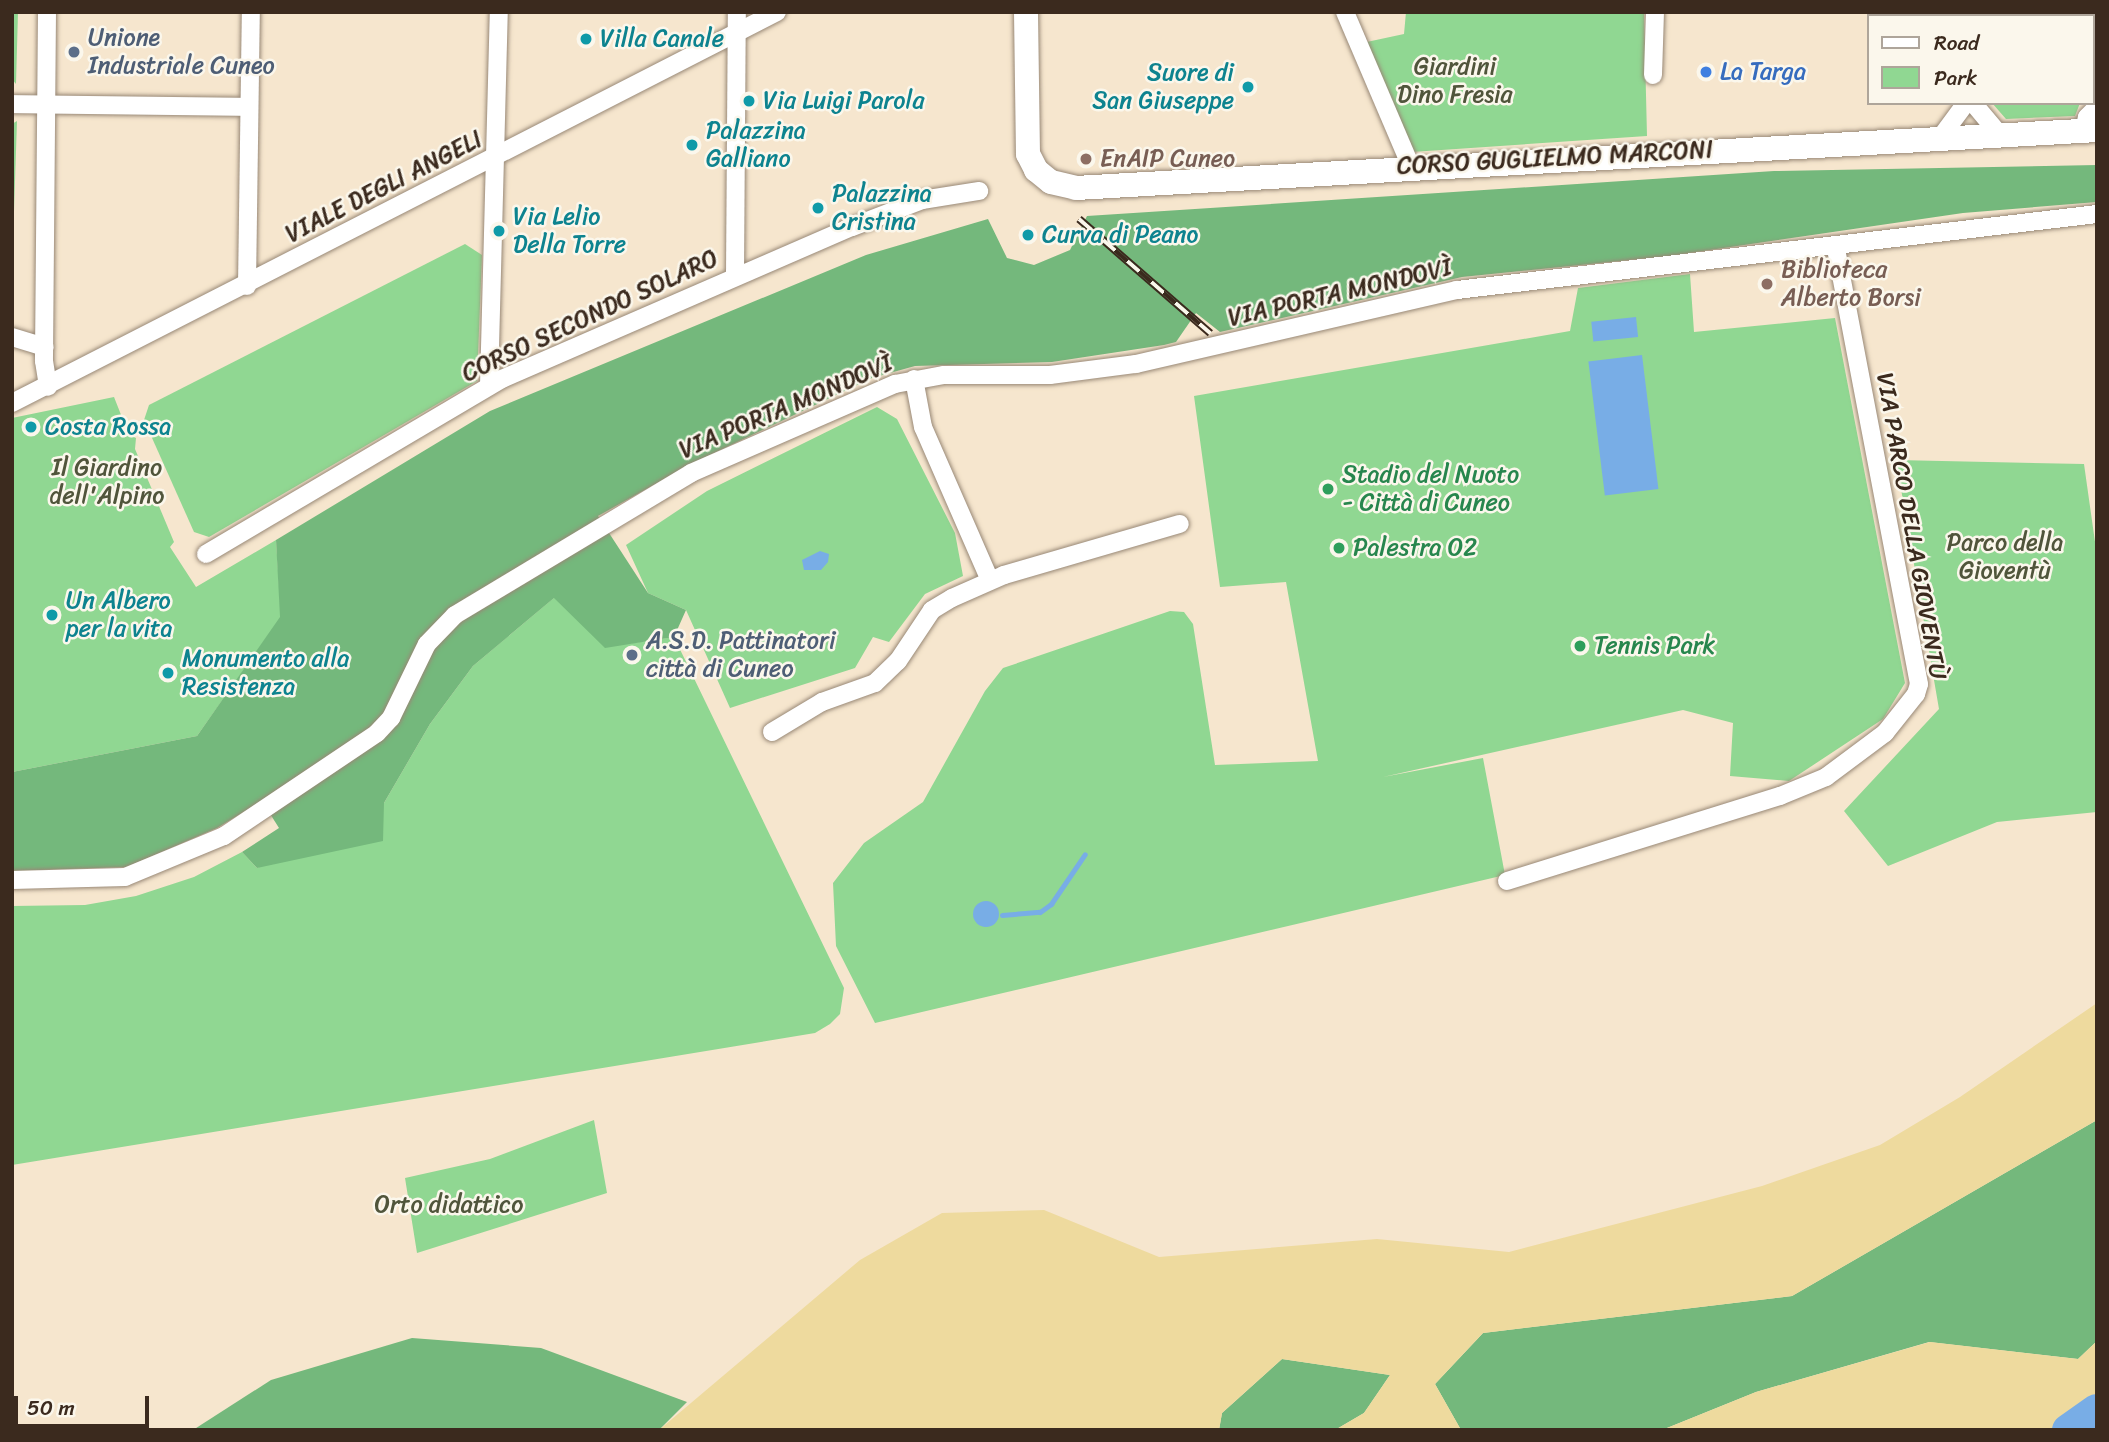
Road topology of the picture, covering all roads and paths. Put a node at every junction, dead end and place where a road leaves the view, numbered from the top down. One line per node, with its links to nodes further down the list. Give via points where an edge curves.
1 (47, 12): 14 (street)
2 (251, 12): 15 (street)
3 (499, 12): 20 (street)
4 (737, 12): 9 (street)
5 (778, 12): 9 (street, VIALE DEGLI ANGELI)
6 (1026, 12): 21 (street, CORSO GUGLIELMO MARCONI, via 1028,154 1036,170 1051,182 1076,188)
7 (1345, 12): 21 (street)
8 (1654, 12): 10 (street)
9 (737, 33): 20 (street, VIALE DEGLI ANGELI); 25 (street)
10 (1653, 75)
11 (12, 104): 14 (street)
12 (1965, 105): 19 (street)
13 (1975, 105): 18 (street)
14 (46, 106): 15 (street); 28 (street)
15 (249, 107): 26 (street)
16 (2097, 107): 17 (street, via 2087,117)
17 (2090, 130): 18 (street, CORSO GUGLIELMO MARCONI)
18 (1999, 134): 19 (street, CORSO GUGLIELMO MARCONI)
19 (1940, 138): 21 (street, CORSO GUGLIELMO MARCONI)
20 (498, 155): 26 (street, VIALE DEGLI ANGELI); 30 (street)
21 (1411, 167)
22 (979, 191): 25 (street, CORSO SECONDO SOLARO, via 922,200)
23 (2097, 214): 24 (street, VIA PORTA MONDOVÌ)
24 (1835, 245): 29 (street, VIA PORTA MONDOVÌ, via 1457,290 1136,365 1050,375); 38 (street, VIA PARCO DELLA GIOVENTÙ, via 1919,684 1916,694 1885,733 1826,777 1780,796)
25 (735, 275): 30 (street, CORSO SECONDO SOLARO)
26 (247, 286): 31 (street, VIALE DEGLI ANGELI)
27 (12, 337): 28 (street)
28 (44, 347): 31 (street)
29 (914, 379): 35 (street, via 923,427); 37 (street, VIA PORTA MONDOVÌ, via 868,393 691,473 455,615 427,644 391,718 377,733 224,836 125,877)
30 (489, 386): 34 (street, CORSO SECONDO SOLARO)
31 (48, 387): 32 (street, VIALE DEGLI ANGELI)
32 (12, 403)
33 (1181, 524): 35 (street)
34 (206, 554)
35 (990, 580): 36 (street, via 932,610 898,660 875,683 822,702)
36 (772, 732)
37 (12, 880)
38 (1507, 881)

